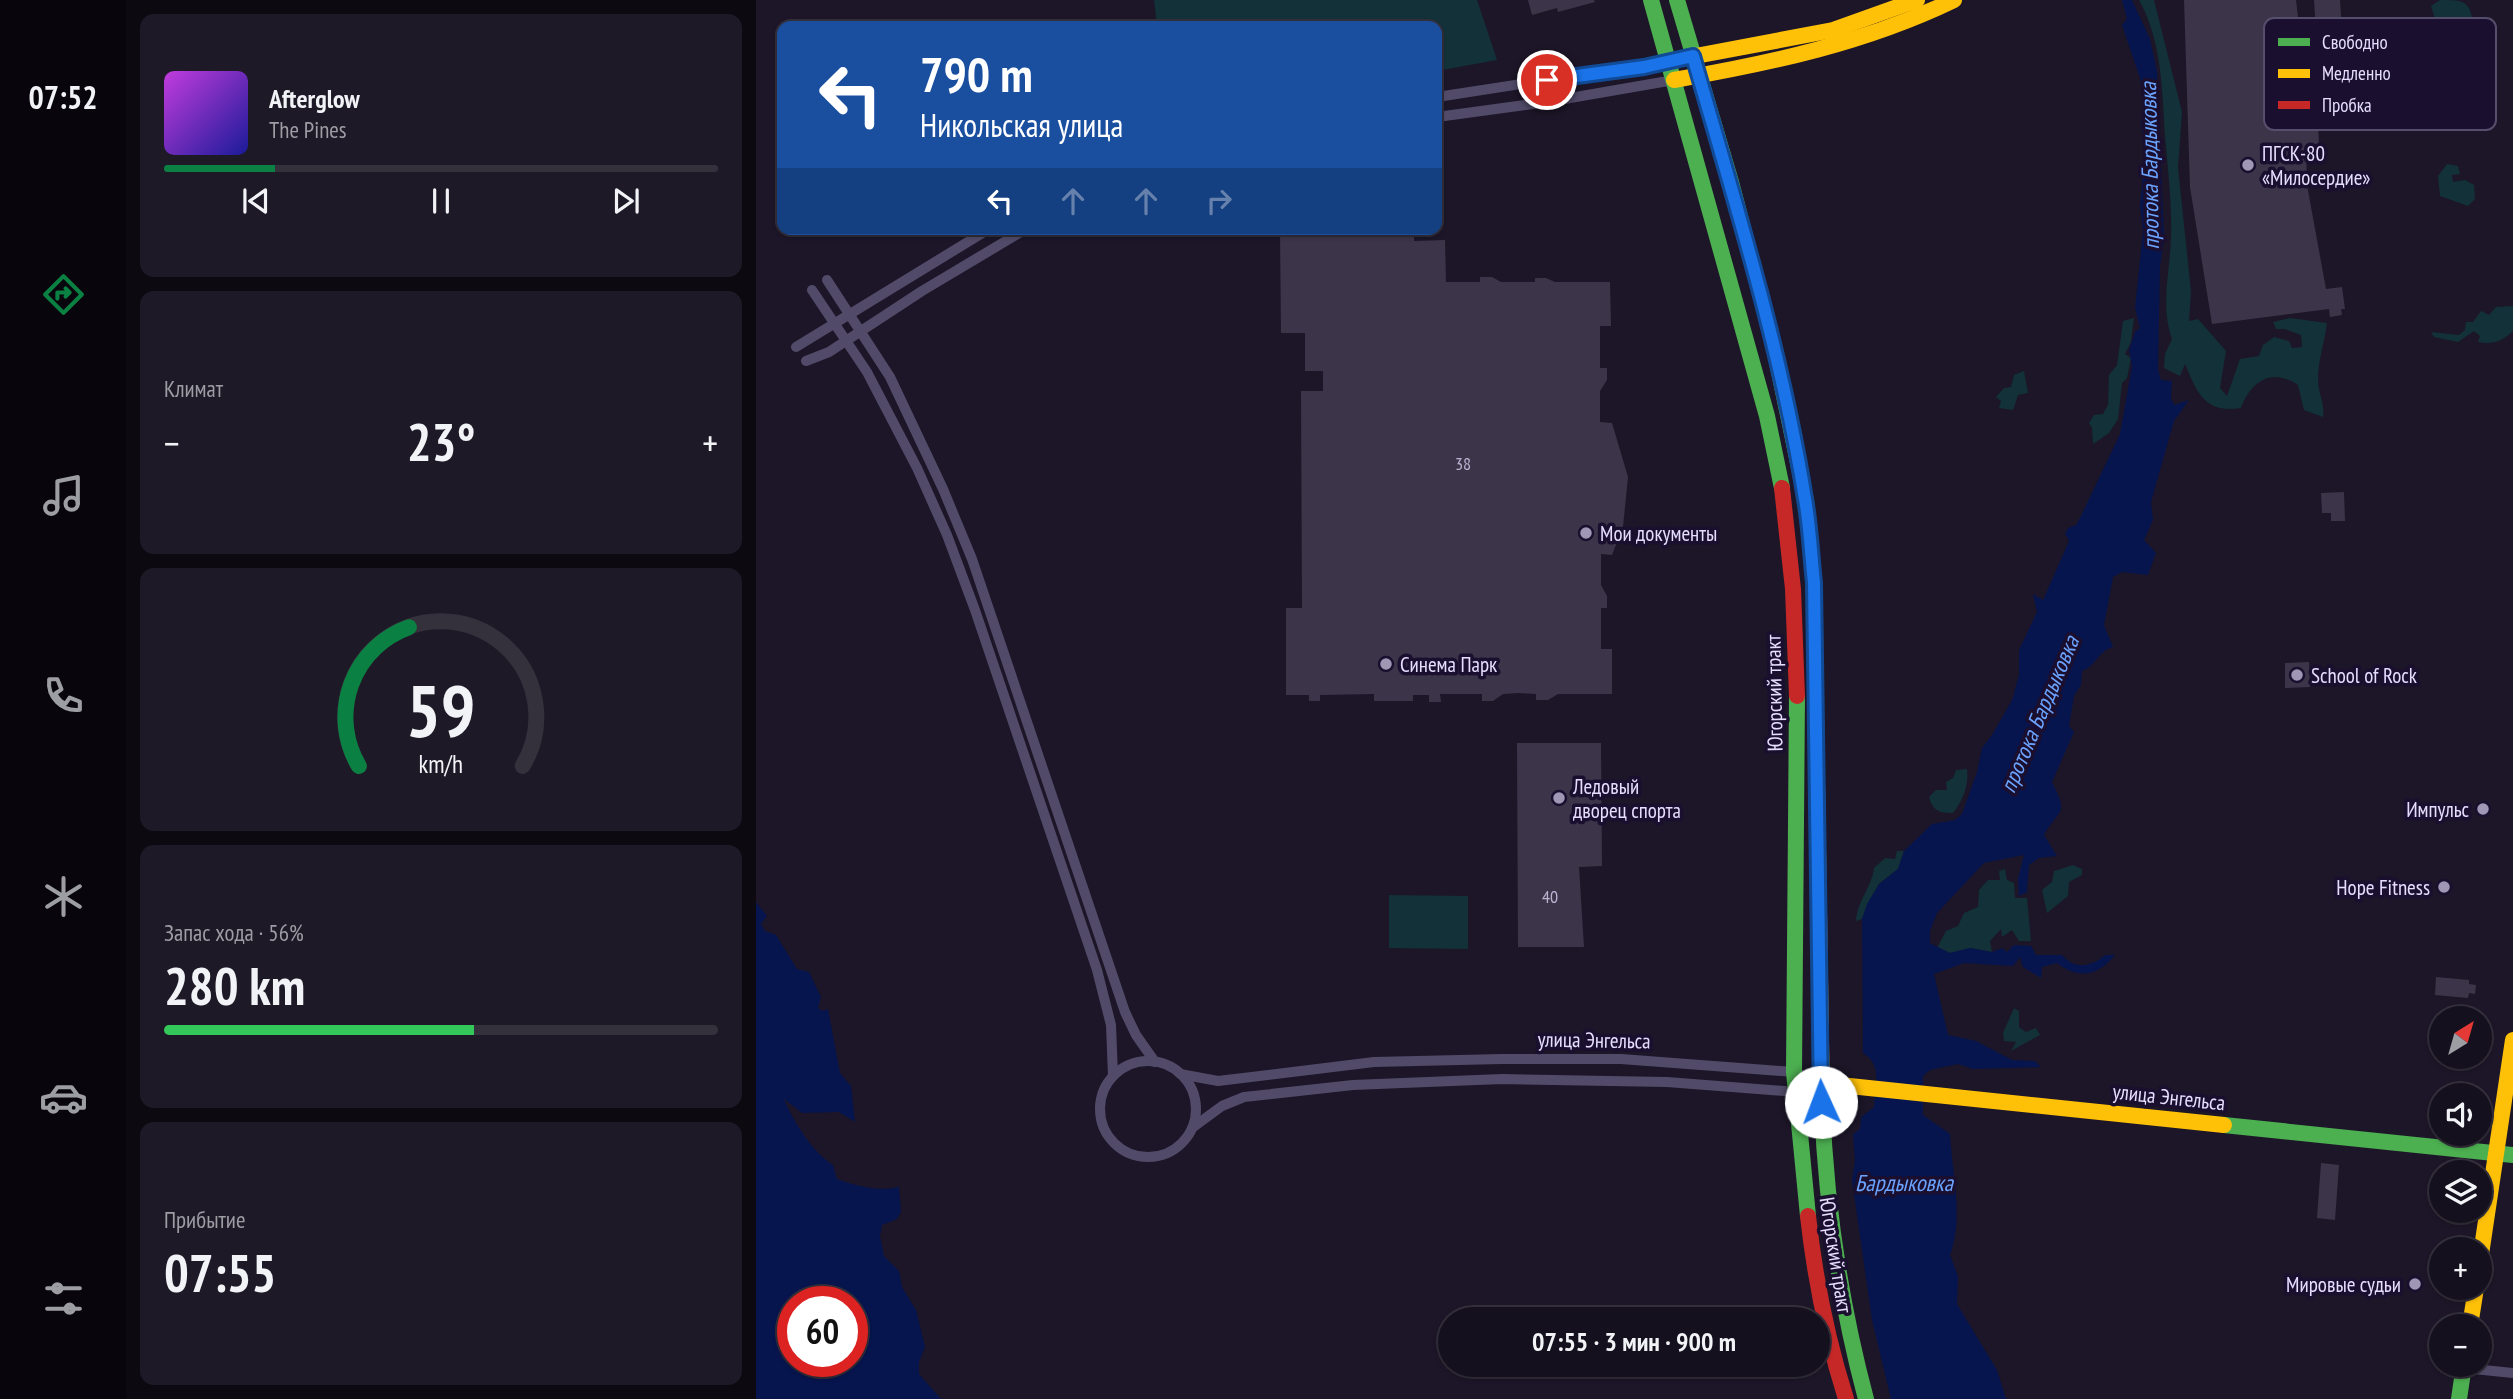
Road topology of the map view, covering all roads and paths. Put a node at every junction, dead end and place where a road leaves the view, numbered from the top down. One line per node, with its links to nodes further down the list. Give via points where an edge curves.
1 (1651, 0): 6 (main road, Югорский тракт)
2 (1677, 0): 5 (main road, Югорский тракт)
3 (1917, 0): 5 (main road, via 1833,30)
4 (1954, 0): 7 (main road, via 1889,31 1834,48)
5 (1693, 56): 6 (main road); 7 (main road, Югорский тракт)
6 (1668, 61): 8 (main road, Югорский тракт); 9 (street)
7 (1699, 75): 8 (main road); 27 (main road, Югорский тракт, via 1773,343 1806,501 1814,583)
8 (1674, 80): 10 (street); 24 (main road, Югорский тракт, via 1767,416 1785,503 1797,697)
9 (1442, 96)
10 (1442, 116)
11 (979, 235): 15 (street)
12 (1016, 235): 17 (street)
13 (827, 280): 15 (street)
14 (813, 290): 16 (street)
15 (850, 314): 16 (street); 17 (street)
16 (835, 324): 18 (street); 19 (street)
17 (861, 331): 18 (street); 22 (street, via 901,400 972,559 1125,1012)
18 (846, 341): 20 (street); 26 (street, via 917,468 975,610 1097,970 1111,1025)
19 (796, 347)
20 (806, 361)
21 (2513, 1040): 31 (main road)
22 (1155, 1062): 25 (street); 26 (street, via 1134,1063)
23 (1364, 1063): 24 (street, улица Энгельса, via 1621,1059); 25 (street, улица Энгельса, via 1218,1081); 28 (street)
24 (1794, 1072): 27 (street, улица Энгельса); 29 (main road, Югорский тракт)
25 (1181, 1074): 30 (street, via 1195,1103)
26 (1113, 1076): 30 (street, via 1104,1090 1100,1115 1105,1131 1122,1149 1145,1157 1162,1155 1177,1147)
27 (1821, 1083): 29 (street, улица Энгельса); 31 (main road, улица Энгельса); 38 (main road, Югорский тракт, via 1832,1239 1853,1357)
28 (1369, 1084): 29 (street, улица Энгельса, via 1528,1079); 30 (street, улица Энгельса, via 1244,1097)
29 (1796, 1091): 37 (main road, Югорский тракт, via 1813,1263 1830,1348)
30 (1192, 1128)
31 (2496, 1153): 32 (main road, улица Энгельса); 33 (main road)
32 (2513, 1155)
33 (2484, 1237)
34 (2492, 1370): 35 (street)
35 (2513, 1373)
36 (2462, 1377): 39 (main road)
37 (1846, 1399)
38 (1866, 1399)
39 (2459, 1399)

